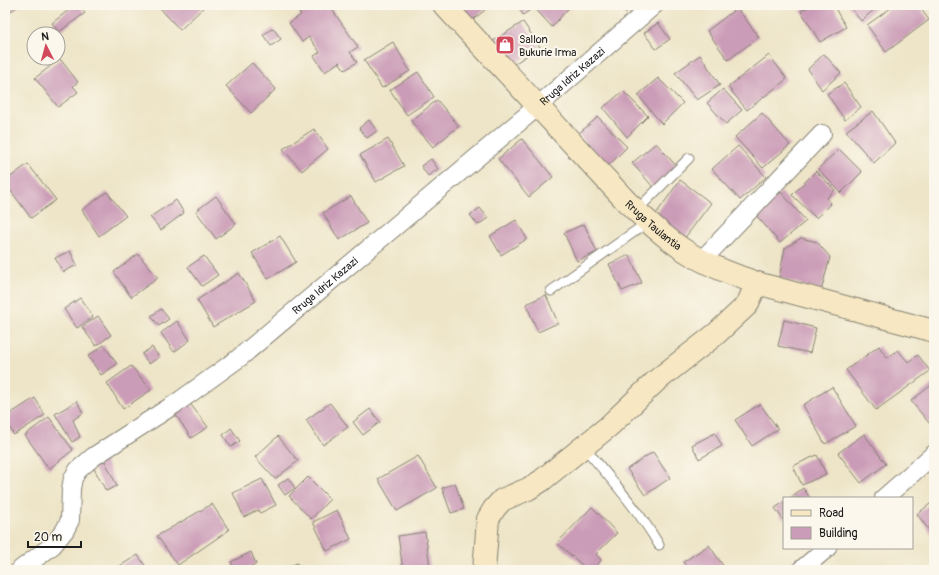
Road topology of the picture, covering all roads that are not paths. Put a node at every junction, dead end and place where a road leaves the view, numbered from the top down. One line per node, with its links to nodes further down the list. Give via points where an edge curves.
1 (444, 5): 3 (street, Rruga Taulantia)
2 (654, 5): 3 (street, Rruga Idriz Kazazi)
3 (538, 106): 6 (street, Rruga Taulantia); 16 (street, Rruga Idriz Kazazi, via 239,358 178,402 93,457 78,470 73,478 70,520 65,530 53,544)
4 (822, 134): 7 (street)
5 (690, 158): 6 (lane)
6 (642, 216): 7 (street, Rruga Taulantia, via 675,244); 9 (lane)
7 (702, 260): 8 (street, Rruga Taulantia)
8 (757, 284): 10 (street, Rruga Taulantia); 11 (street, via 747,305 716,334 656,381)
9 (551, 291)
10 (934, 331)
11 (584, 447): 14 (lane, via 623,493); 17 (street, via 541,481 502,500 494,509 488,519)
12 (934, 454): 13 (street)
13 (885, 497)
14 (659, 545)
15 (826, 549): 18 (street)
16 (20, 570)
17 (484, 570)
18 (802, 570)

